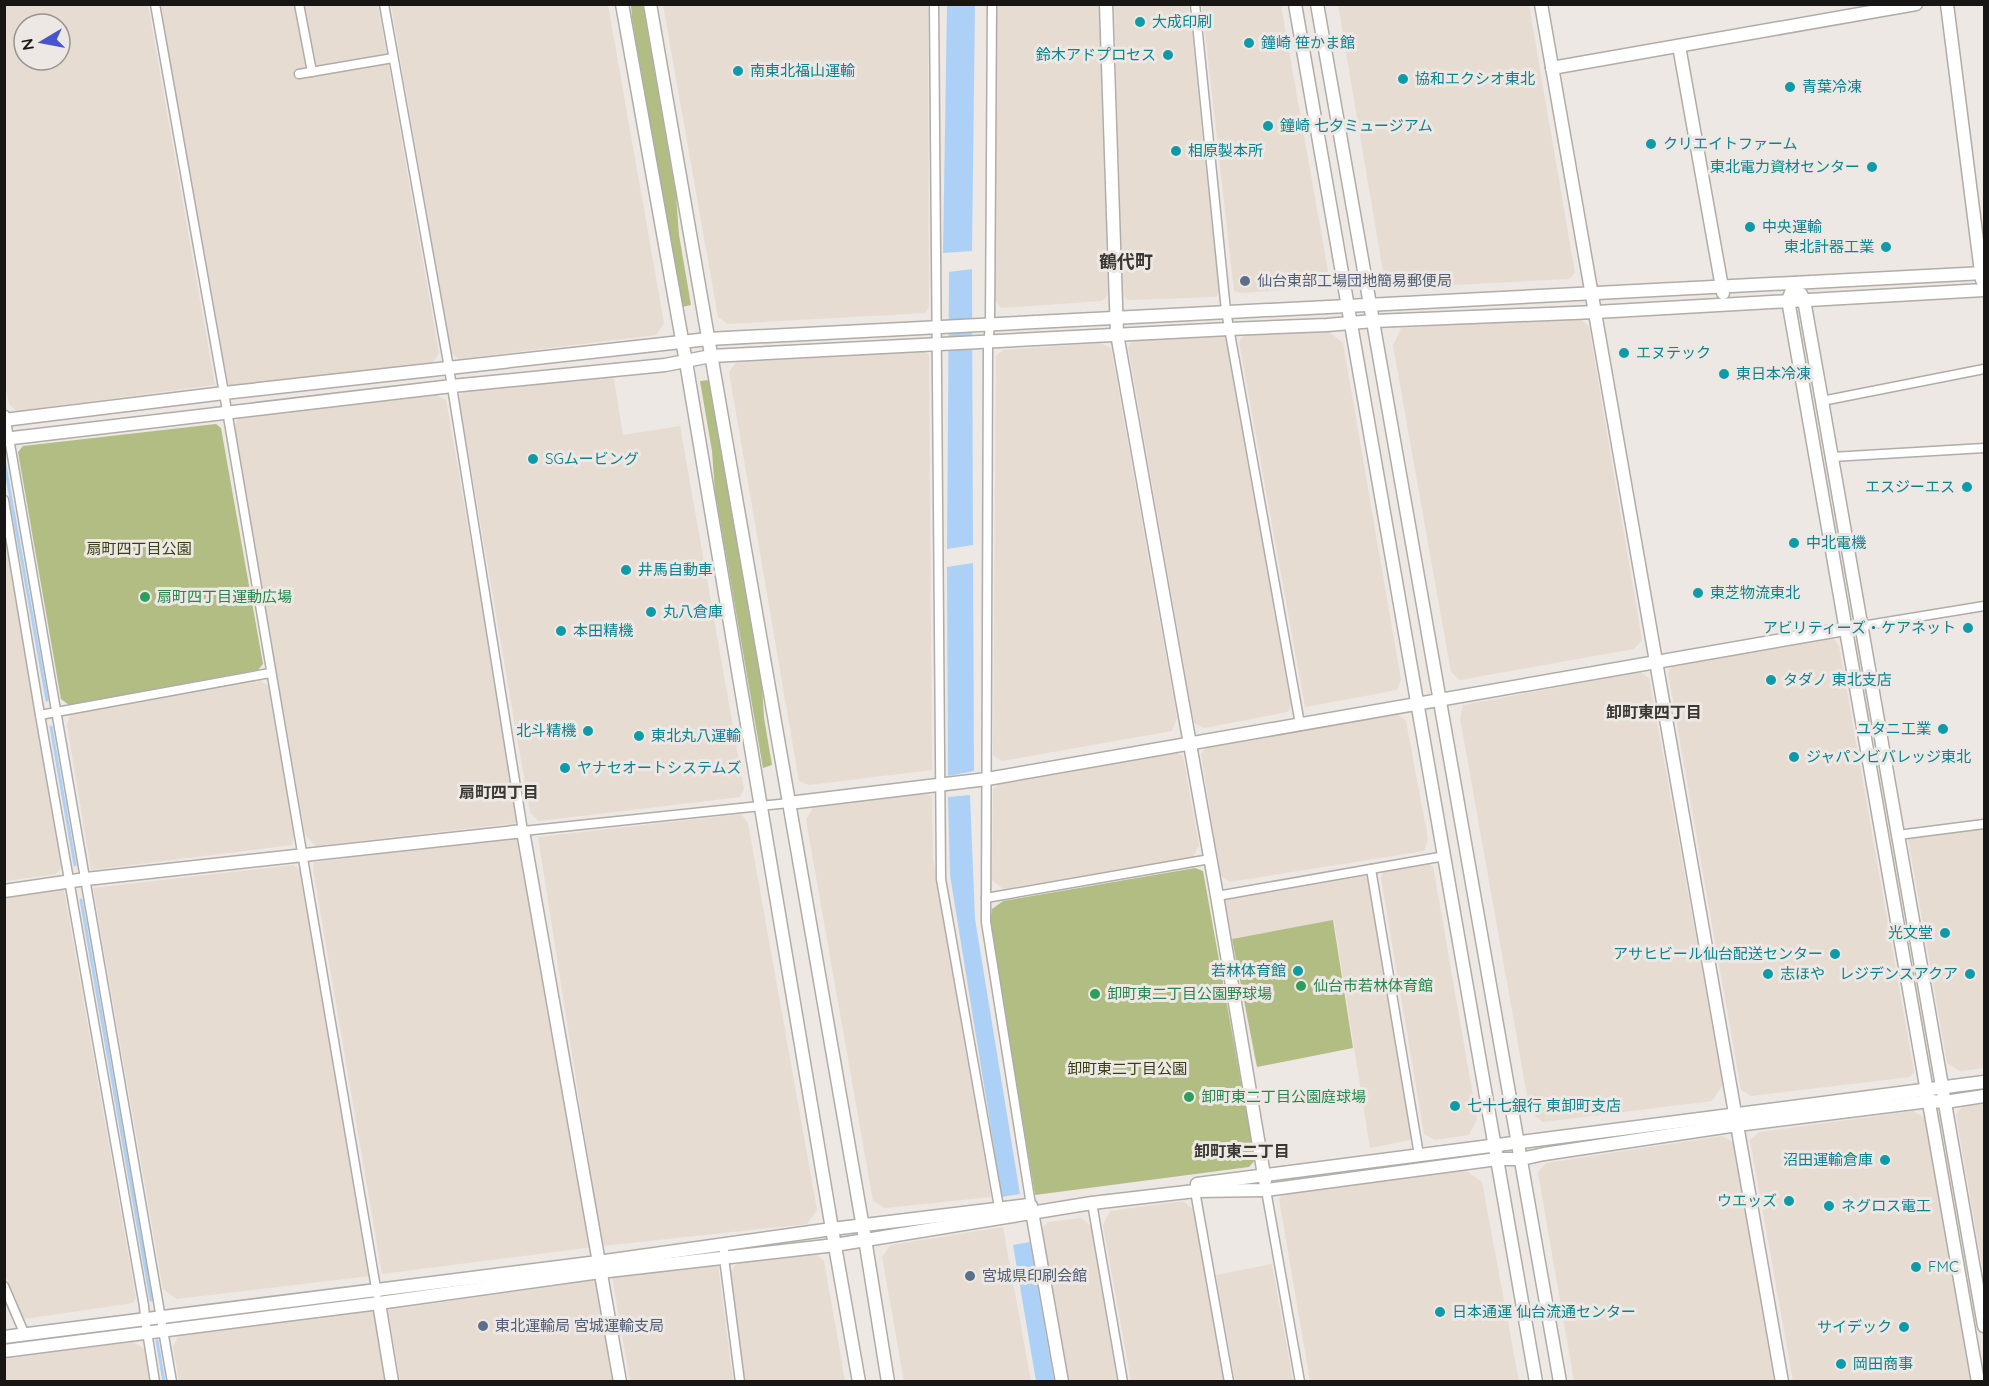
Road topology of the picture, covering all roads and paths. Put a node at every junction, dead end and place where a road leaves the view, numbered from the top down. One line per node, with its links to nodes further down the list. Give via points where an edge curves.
1 (155, 4): 48 (street)
2 (299, 4): 18 (street)
3 (384, 4): 16 (street)
4 (622, 4): 41 (street)
5 (650, 4): 39 (street)
6 (934, 4): 36 (street)
7 (992, 4): 34 (street)
8 (1106, 4): 32 (street)
9 (1195, 4): 30 (street)
10 (1295, 4): 29 (street)
11 (1317, 4): 27 (street)
12 (1541, 4): 17 (street)
13 (1916, 4): 15 (street)
14 (1947, 4): 20 (street)
15 (1679, 46): 17 (street); 22 (street)
16 (393, 58): 18 (street); 45 (street)
17 (1552, 68): 24 (street)
18 (312, 72): 19 (street)
19 (299, 74)
20 (1983, 273): 21 (street); 23 (street)
21 (1795, 283): 22 (street); 25 (street); 26 (street)
22 (1721, 287): 24 (street); 28 (street)
23 (1984, 290): 26 (street)
24 (1592, 294): 27 (street); 31 (street)
25 (1788, 300): 26 (street); 28 (street); 58 (street)
26 (1804, 300): 49 (street)
27 (1371, 304): 29 (street); 33 (street)
28 (1725, 304): 31 (street)
29 (1347, 306): 30 (street); 35 (street)
30 (1226, 311): 32 (street); 37 (street)
31 (1596, 312): 33 (street); 59 (street)
32 (1115, 318): 34 (street); 38 (street)
33 (1374, 321): 35 (street); 61 (street)
34 (990, 324): 36 (street); 40 (street)
35 (1350, 324): 37 (street); 62 (street)
36 (936, 326): 39 (street); 42 (street)
37 (1229, 329): 38 (street); 65 (street)
38 (1117, 334): 40 (street); 66 (street)
39 (708, 339): 41 (street); 43 (street)
40 (986, 341): 42 (street); 67 (street)
41 (682, 343): 44 (street); 45 (street)
42 (936, 344): 43 (street); 68 (street)
43 (711, 356): 44 (street); 69 (street)
44 (686, 362): 47 (street); 70 (street)
45 (449, 368): 47 (street); 48 (street)
46 (1984, 369): 49 (street)
47 (452, 386): 50 (street); 72 (street)
48 (224, 393): 50 (street); 51 (street)
49 (1822, 401): 54 (street)
50 (226, 412): 52 (street); 60 (street)
51 (5, 418): 52 (street)
52 (7, 439): 63 (street)
53 (1984, 448): 54 (street)
54 (1832, 457): 57 (street)
55 (4, 500): 64 (street)
56 (1984, 606): 57 (street)
57 (1862, 626): 58 (street); 73 (street)
58 (1845, 628): 59 (street); 85 (street)
59 (1656, 661): 61 (street); 88 (street)
60 (270, 673): 63 (street); 74 (street)
61 (1441, 700): 62 (street); 89 (street)
62 (1418, 703): 65 (street); 75 (street)
63 (57, 713): 64 (street); 78 (street)
64 (40, 715): 79 (street)
65 (1300, 724): 66 (street)
66 (1189, 743): 67 (street); 76 (street)
67 (987, 779): 68 (street); 82 (street)
68 (939, 785): 69 (street); 98 (street, via 940,879)
69 (789, 803): 70 (street); 99 (street)
70 (761, 807): 72 (street); 100 (street)
71 (1984, 824): 73 (street)
72 (523, 831): 74 (street); 105 (street)
73 (1898, 836): 84 (street)
74 (301, 854): 78 (street); 107 (street)
75 (1445, 855): 77 (street); 90 (street)
76 (1210, 859): 81 (street); 82 (street)
77 (1371, 869): 81 (street); 91 (street)
78 (86, 879): 79 (street); 110 (street)
79 (70, 881): 80 (street); 111 (street)
80 (4, 891)
81 (1216, 896): 93 (street)
82 (986, 898): 97 (street, via 986,922)
83 (1984, 1082): 84 (street)
84 (1942, 1089): 85 (street); 87 (street)
85 (1928, 1096): 87 (street); 88 (street); 130 (street)
86 (1984, 1096): 87 (street)
87 (1945, 1102): 109 (street)
88 (1736, 1120): 89 (street); 92 (street); 129 (street)
89 (1518, 1144): 90 (street); 92 (street)
90 (1496, 1153): 91 (street); 92 (street); 94 (street); 127 (street)
91 (1419, 1155): 93 (street)
92 (1521, 1159): 128 (street)
93 (1264, 1176): 94 (street); 97 (street)
94 (1266, 1190): 95 (street); 126 (street)
95 (1195, 1191): 96 (street); 125 (street)
96 (1092, 1203): 97 (street); 124 (street)
97 (1032, 1208): 98 (street); 123 (street)
98 (999, 1212): 99 (street); 101 (street)
99 (862, 1226): 100 (street); 101 (street)
100 (831, 1230): 102 (street); 103 (street)
101 (865, 1239): 103 (street); 122 (street)
102 (724, 1244): 104 (street); 105 (street)
103 (836, 1245): 104 (street); 121 (street)
104 (724, 1258): 105 (street); 120 (street)
105 (599, 1267): 107 (street); 108 (street); 119 (street)
106 (4, 1286): 113 (street)
107 (376, 1290): 108 (street); 110 (street)
108 (379, 1303): 110 (street); 118 (street)
109 (1983, 1307): 112 (street)
110 (163, 1323): 111 (street); 117 (street)
111 (146, 1325): 113 (street); 115 (street); 116 (street)
112 (1984, 1326)
113 (25, 1335): 114 (street)
114 (4, 1337)
115 (4, 1351)
116 (155, 1382)
117 (172, 1382)
118 (392, 1382)
119 (620, 1382)
120 (740, 1382)
121 (859, 1382)
122 (888, 1382)
123 (1062, 1382)
124 (1124, 1382)
125 (1229, 1382)
126 (1300, 1382)
127 (1536, 1382)
128 (1560, 1382)
129 (1782, 1382)
130 (1978, 1382)

